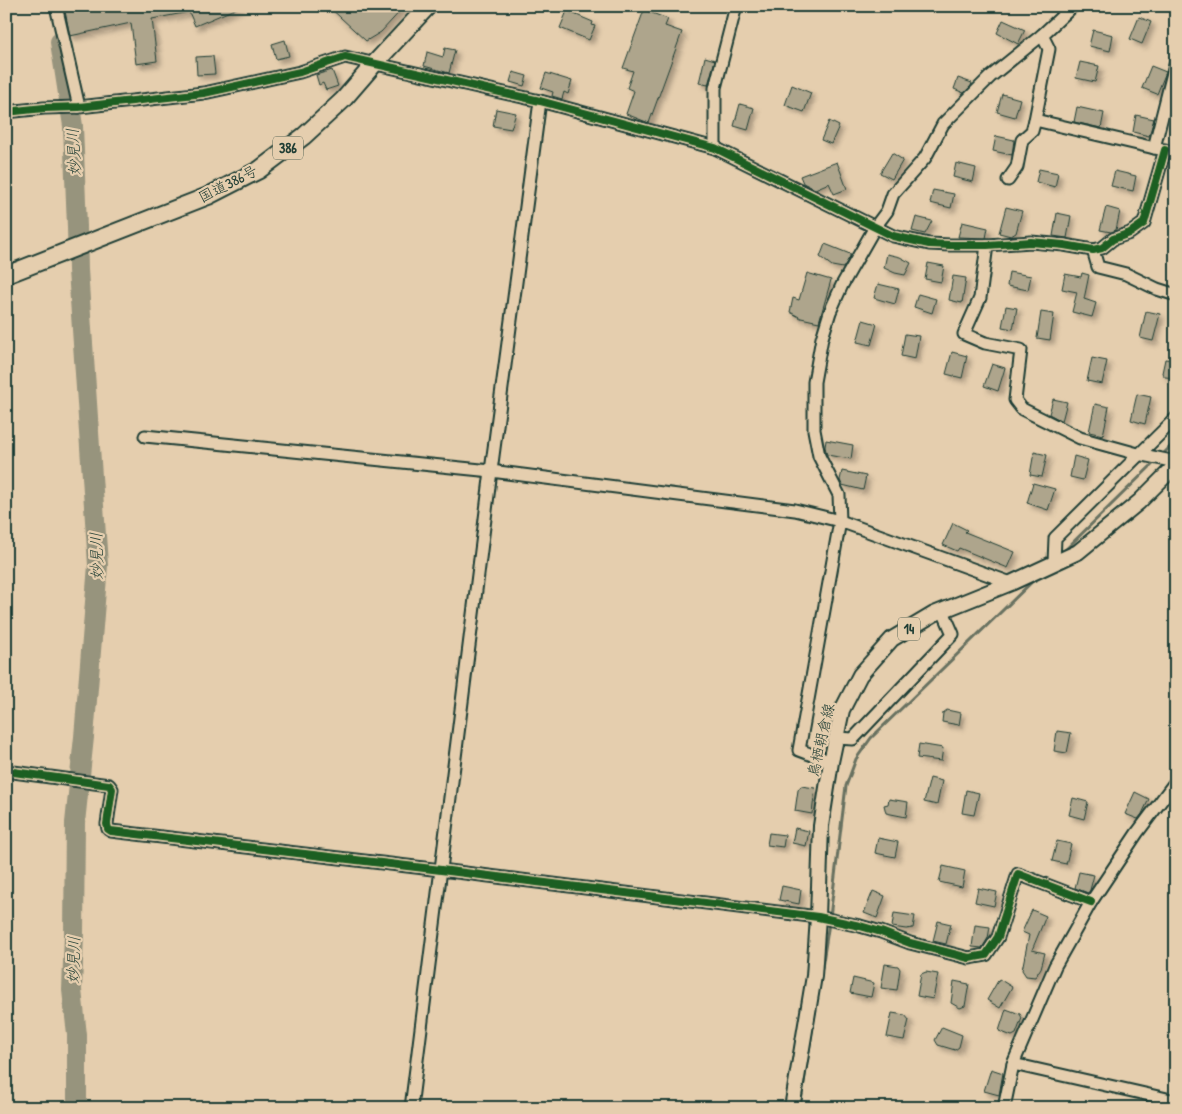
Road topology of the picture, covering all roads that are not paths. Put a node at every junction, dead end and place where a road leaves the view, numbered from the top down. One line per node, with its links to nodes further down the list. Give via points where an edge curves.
1 (56, 6): 9 (street)
2 (428, 6): 7 (highway, 国道386号 / 386)
3 (736, 6): 12 (street, via 715,88)
4 (1073, 6): 5 (street)
5 (1042, 35): 11 (street, via 1049,48); 15 (street, via 990,77 943,124 924,158 893,194 887,211)
6 (1176, 61): 13 (street)
7 (375, 64): 8 (street); 9 (street, via 345,57 300,72 204,93); 18 (highway, 国道386号 / 386, via 344,100 259,170 208,196)
8 (540, 101): 12 (street); 24 (street)
9 (79, 107): 10 (street)
10 (6, 112)
11 (1036, 120): 13 (street); 14 (street, via 1032,131 1022,140 1017,167)
12 (715, 148): 15 (street)
13 (1165, 150): 17 (street, via 1144,223)
14 (1008, 180)
15 (875, 227): 16 (street, via 893,236 929,244); 25 (street, via 830,312 814,382 815,439 819,456 839,494)
16 (987, 245): 17 (street, via 1030,242); 22 (street, via 980,298 964,334 986,343 1021,350 1015,400 1022,410 1080,438)
17 (1093, 250): 19 (street, via 1098,267 1126,274)
18 (6, 275)
19 (1176, 295)
20 (1176, 418): 22 (street)
21 (145, 436): 24 (street)
22 (1143, 456): 23 (street); 26 (street, via 1055,538)
23 (1173, 463): 26 (main road, 鳥栖朝倉線 / 14, via 1139,502 1078,552)
24 (491, 471): 25 (street, via 795,510); 33 (street)
25 (840, 521): 27 (street); 30 (street, via 799,750)
26 (1054, 562): 27 (main road, 鳥栖朝倉線 / 14)
27 (1011, 583): 28 (main road, 鳥栖朝倉線 / 14)
28 (943, 610): 29 (main road, 鳥栖朝倉線 / 14, via 892,639 860,675 842,710); 29 (street, via 953,634 853,739)
29 (836, 738): 30 (main road, 鳥栖朝倉線 / 14)
30 (831, 762): 35 (main road, 鳥栖朝倉線 / 14, via 821,826)
31 (6, 771): 33 (street, via 109,785 112,789 107,824 111,831)
32 (1176, 781): 34 (street)
33 (441, 870): 35 (street); 38 (street)
34 (1090, 902): 35 (street, via 1018,874 998,937 986,955 969,958); 36 (street, via 1055,966)
35 (818, 917): 39 (main road, 鳥栖朝倉線 / 14, via 814,976)
36 (1013, 1064): 37 (street); 40 (street)
37 (1176, 1101)
38 (411, 1108)
39 (792, 1108)
40 (1004, 1108)

